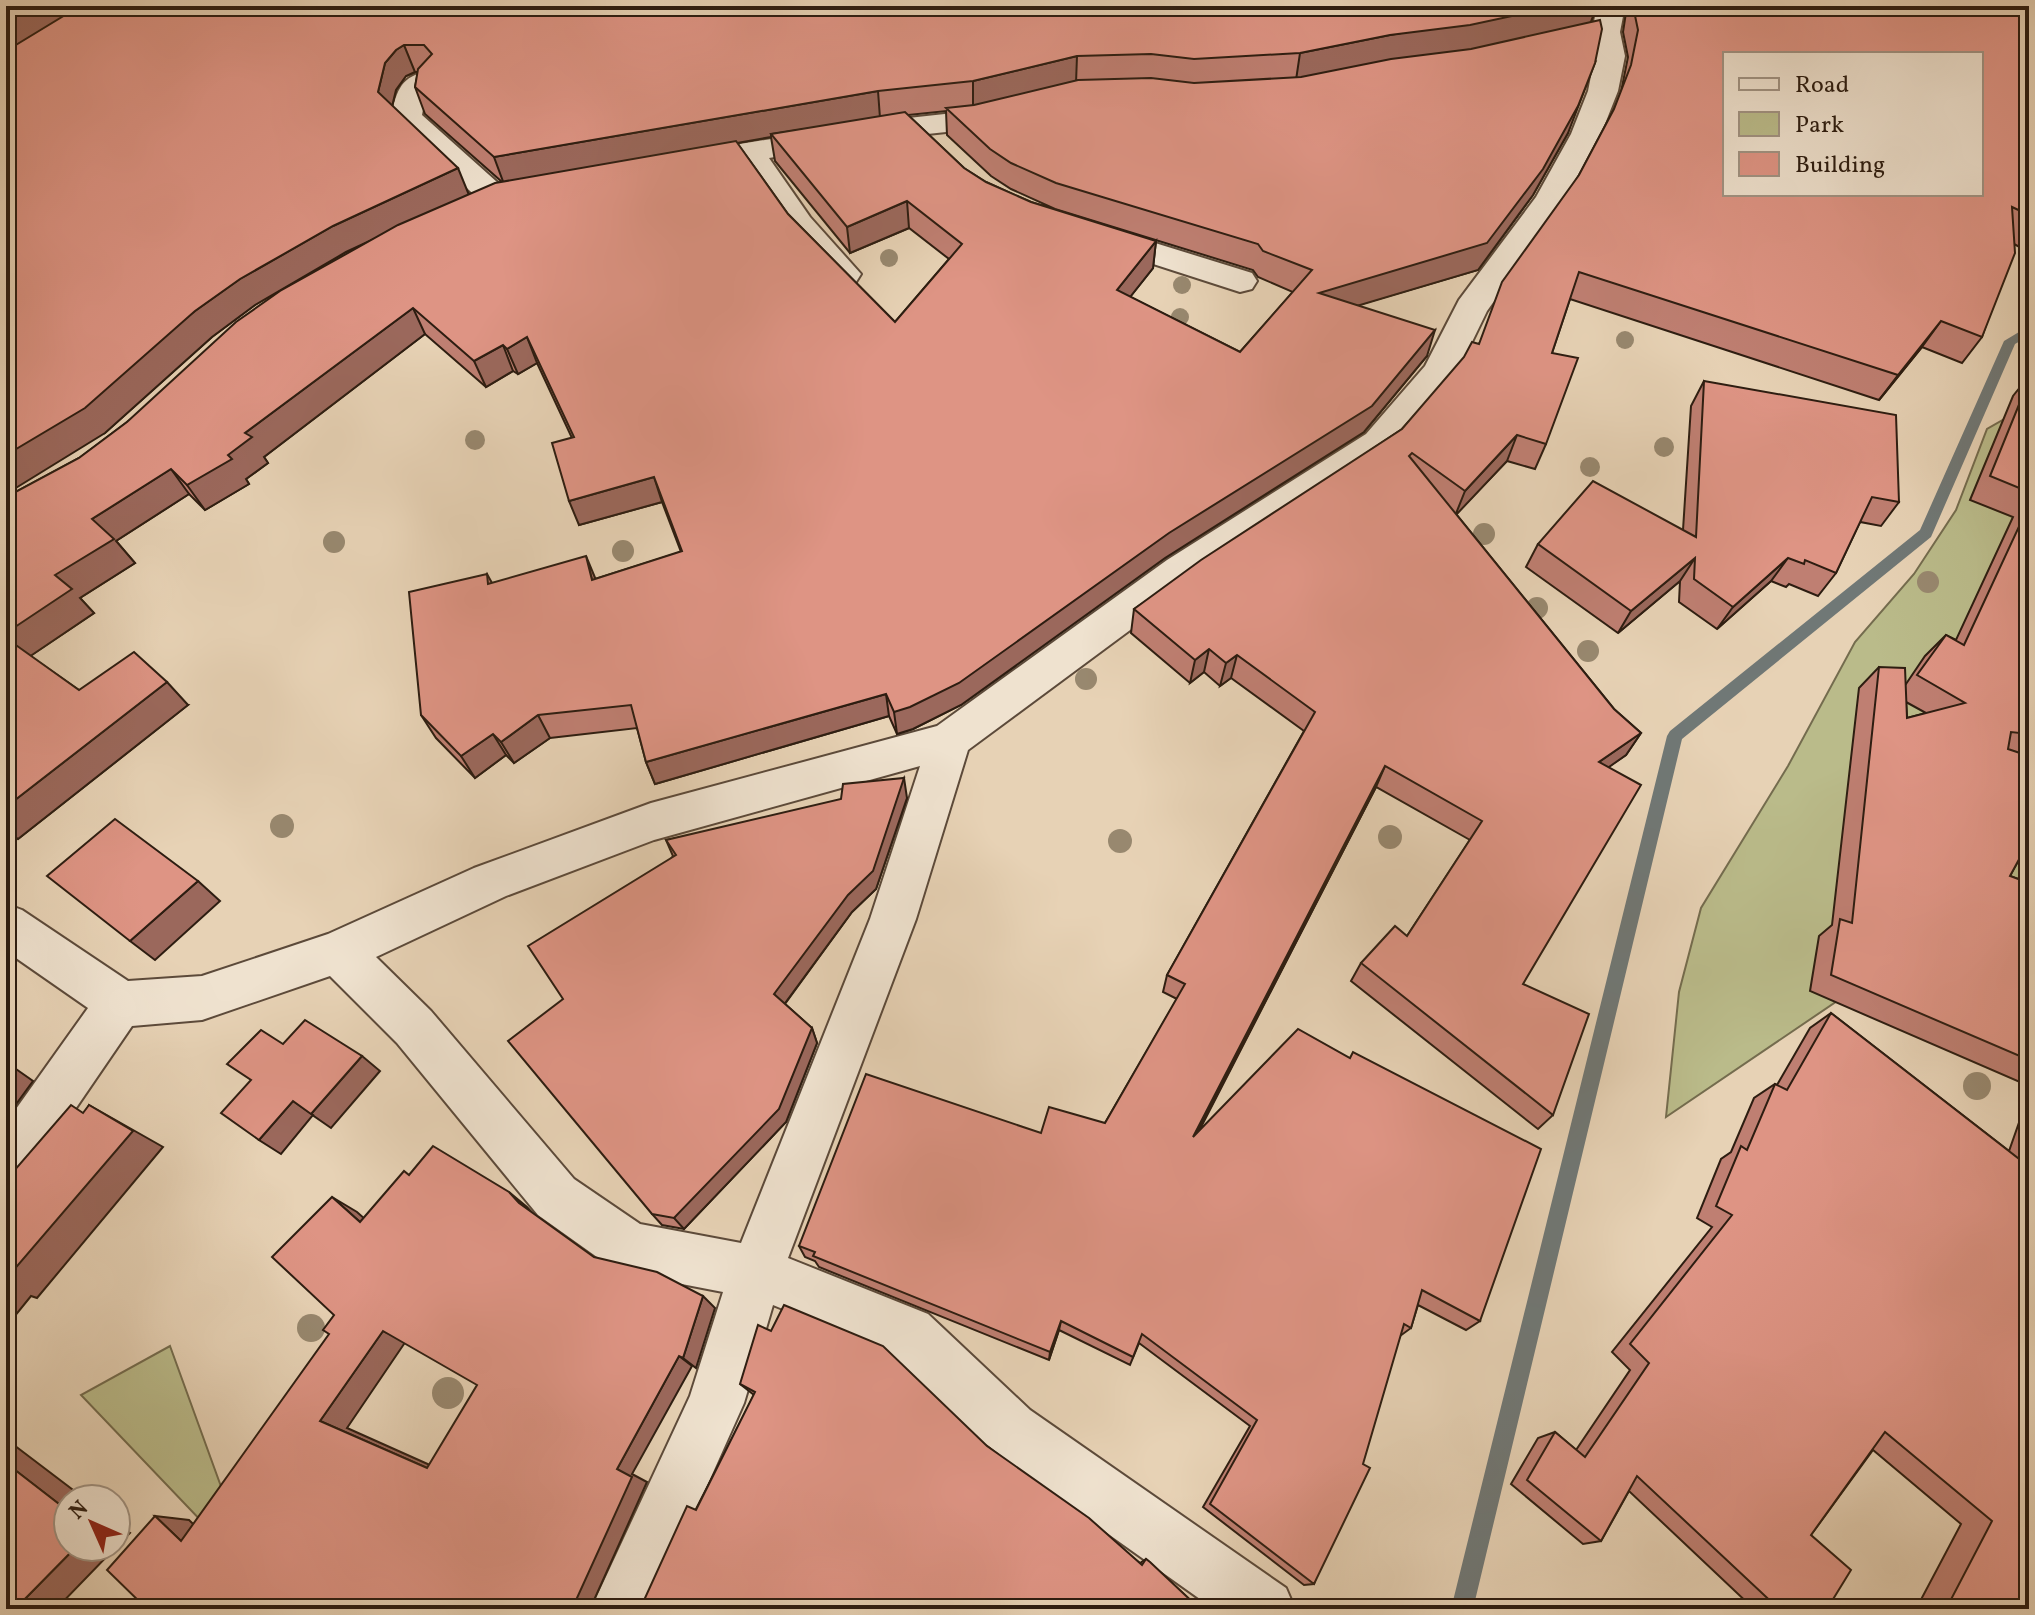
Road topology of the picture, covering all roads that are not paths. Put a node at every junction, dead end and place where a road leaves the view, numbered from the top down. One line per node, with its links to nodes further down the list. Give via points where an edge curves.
1 (1598, 25): 12 (street, via 1610,56 1586,134 1550,200 1471,308 1440,372 1379,443 1181,571)
2 (424, 81): 8 (street, via 412,90 406,117)
3 (1028, 106): 4 (street, via 974,120)
4 (915, 126): 5 (street); 6 (street)
5 (750, 153): 7 (street); 11 (street, via 799,224)
6 (945, 155)
7 (654, 169)
8 (494, 201)
9 (1072, 227): 10 (street)
10 (1240, 281)
11 (862, 290)
12 (950, 740): 14 (street, via 651,822 490,882); 17 (street, via 893,919)
13 (6, 925): 15 (street)
14 (338, 952): 15 (street, via 202,998); 17 (street, via 414,1027 556,1197 630,1248)
15 (120, 1003): 16 (street)
16 (6, 1166)
17 (756, 1272): 18 (street, via 716,1403); 19 (street, via 909,1333 1010,1430)
18 (621, 1609)
19 (1265, 1609)

